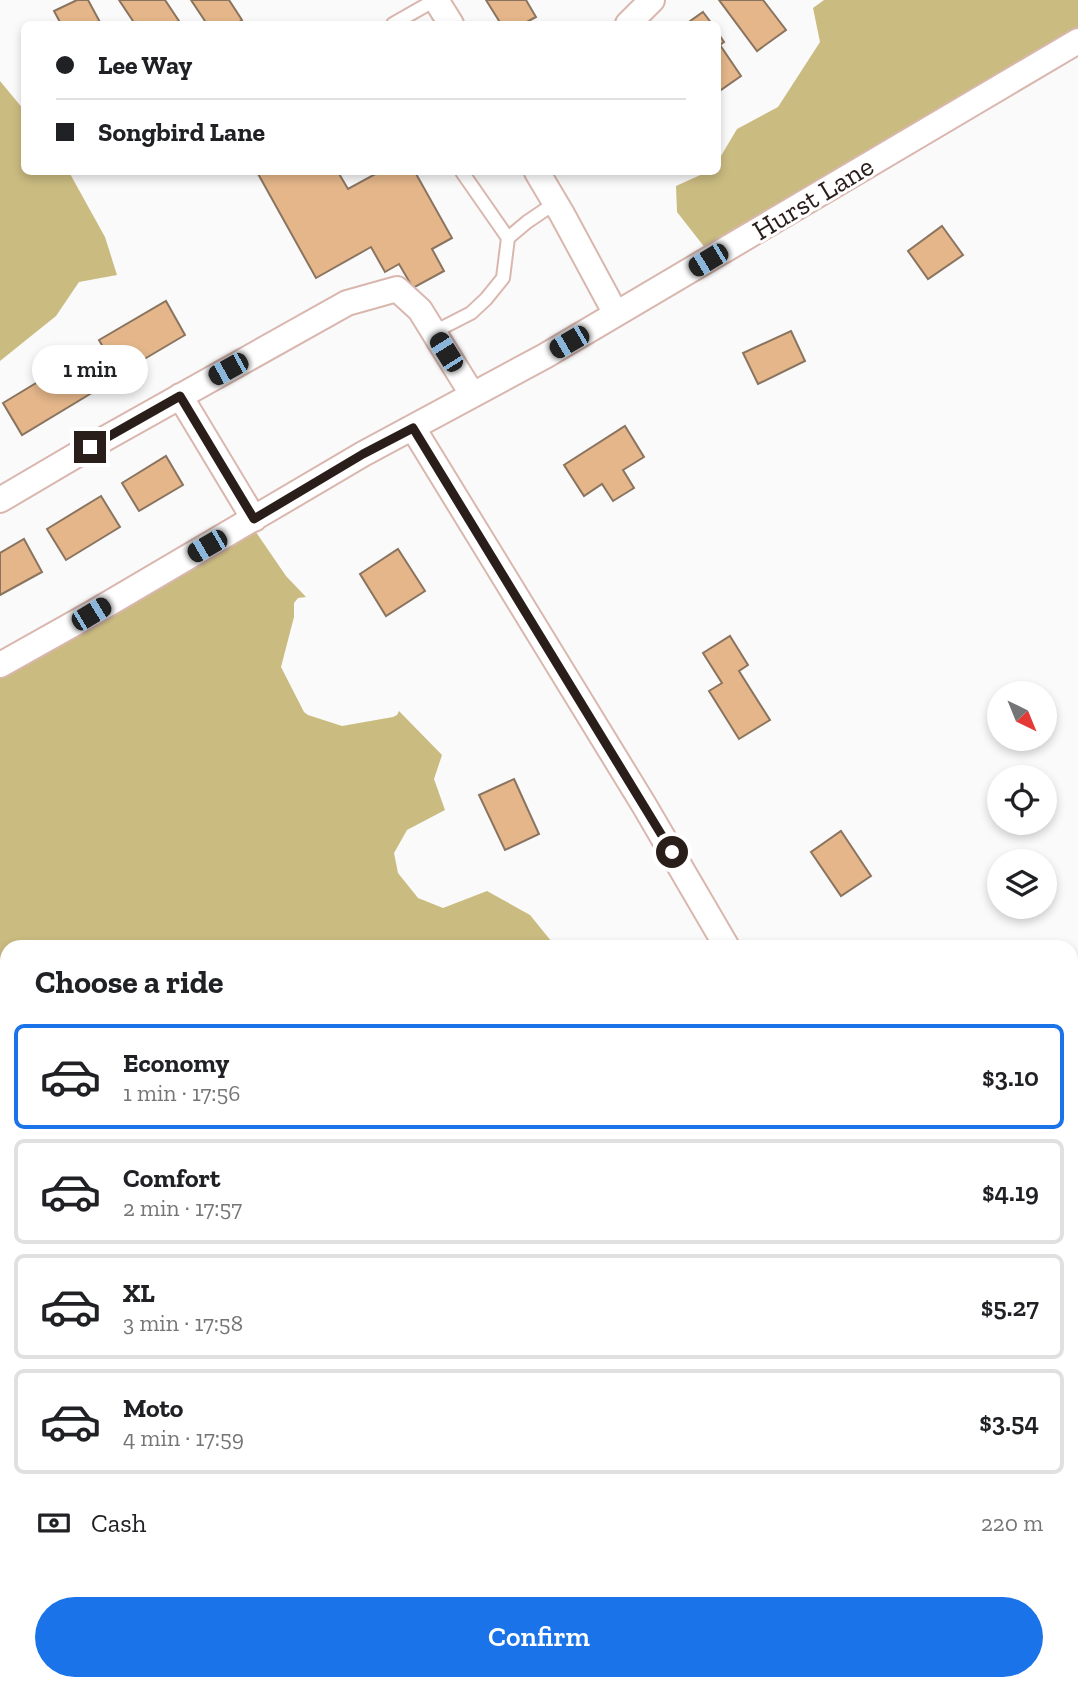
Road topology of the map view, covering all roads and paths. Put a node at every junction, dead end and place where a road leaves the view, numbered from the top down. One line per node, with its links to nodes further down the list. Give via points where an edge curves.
1 (435, 0): 3 (lane); 4 (street)
2 (652, 0): 5 (street)
3 (398, 21)
4 (448, 21)
5 (631, 21)
6 (1078, 41): 11 (street, Hurst Lane)
7 (464, 175): 10 (lane)
8 (539, 175): 9 (street)
9 (555, 203): 10 (lane); 11 (street)
10 (508, 238): 12 (lane, via 503,278 471,313)
11 (616, 314): 13 (street, Hurst Lane)
12 (434, 332): 13 (street); 14 (street, via 420,310 397,289 347,303)
13 (472, 394): 15 (street, Hurst Lane)
14 (180, 396): 16 (street); 17 (street)
15 (413, 428): 17 (street, Hurst Lane); 19 (street)
16 (0, 500)
17 (254, 519): 18 (street, Hurst Lane)
18 (0, 665)
19 (723, 940)

